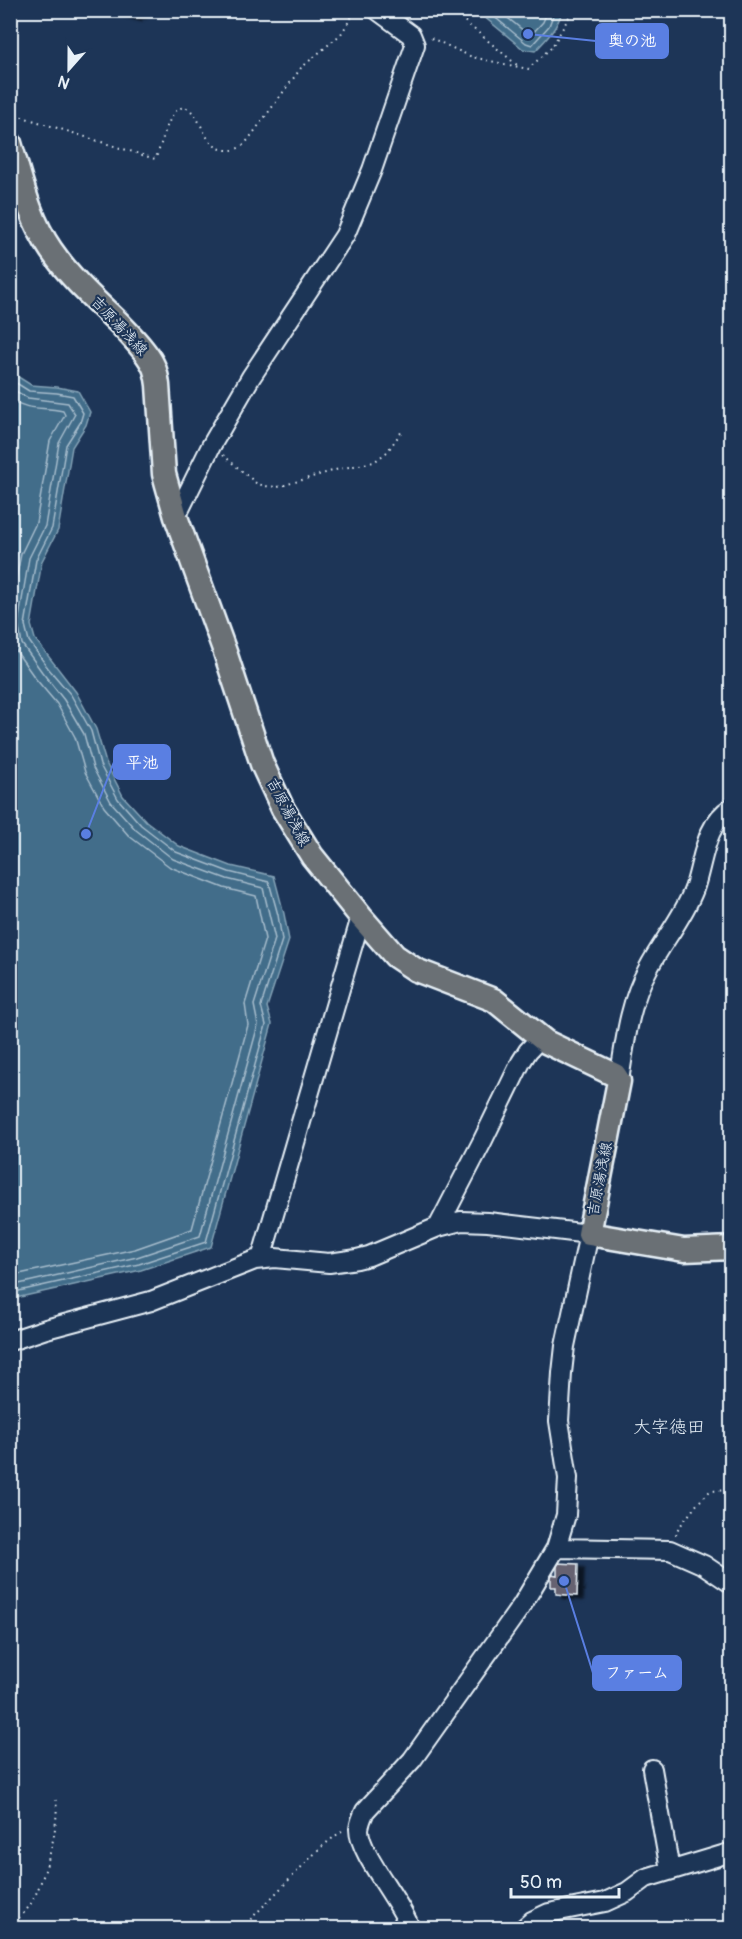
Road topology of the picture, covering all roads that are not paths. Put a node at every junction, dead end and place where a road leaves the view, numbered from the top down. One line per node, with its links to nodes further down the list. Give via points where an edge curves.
1 (377, 10): 3 (street, via 411,35 415,48 372,170 345,235 251,377)
2 (10, 143): 3 (main road, 吉原湯浅線, via 26,202 50,249 152,362 158,385 164,474)
3 (176, 517): 5 (main road, 吉原湯浅線, via 262,764 283,809 312,856)
4 (732, 807): 7 (street, via 717,820 693,889 642,982 628,1026)
5 (361, 917): 6 (main road, 吉原湯浅線, via 403,962 494,1000); 11 (street)
6 (540, 1038): 7 (main road, 吉原湯浅線); 8 (street, via 521,1062)
7 (619, 1081): 9 (main road, 吉原湯浅線)
8 (438, 1227): 9 (street, via 481,1221); 11 (street, via 357,1260 329,1263)
9 (589, 1234): 10 (main road, 吉原湯浅線, via 684,1250); 13 (street, via 562,1373 559,1421 568,1478 567,1515)
10 (732, 1248)
11 (261, 1259): 12 (street, via 151,1301)
12 (10, 1341)
13 (556, 1548): 14 (street, via 670,1550 704,1564); 18 (street, via 522,1605 412,1760 365,1811 360,1824 367,1852)
14 (732, 1584)
15 (652, 1769): 17 (street)
16 (732, 1852): 17 (street)
17 (670, 1870): 19 (street, via 639,1882 620,1896 549,1913)
18 (410, 1929)
19 (524, 1929)

